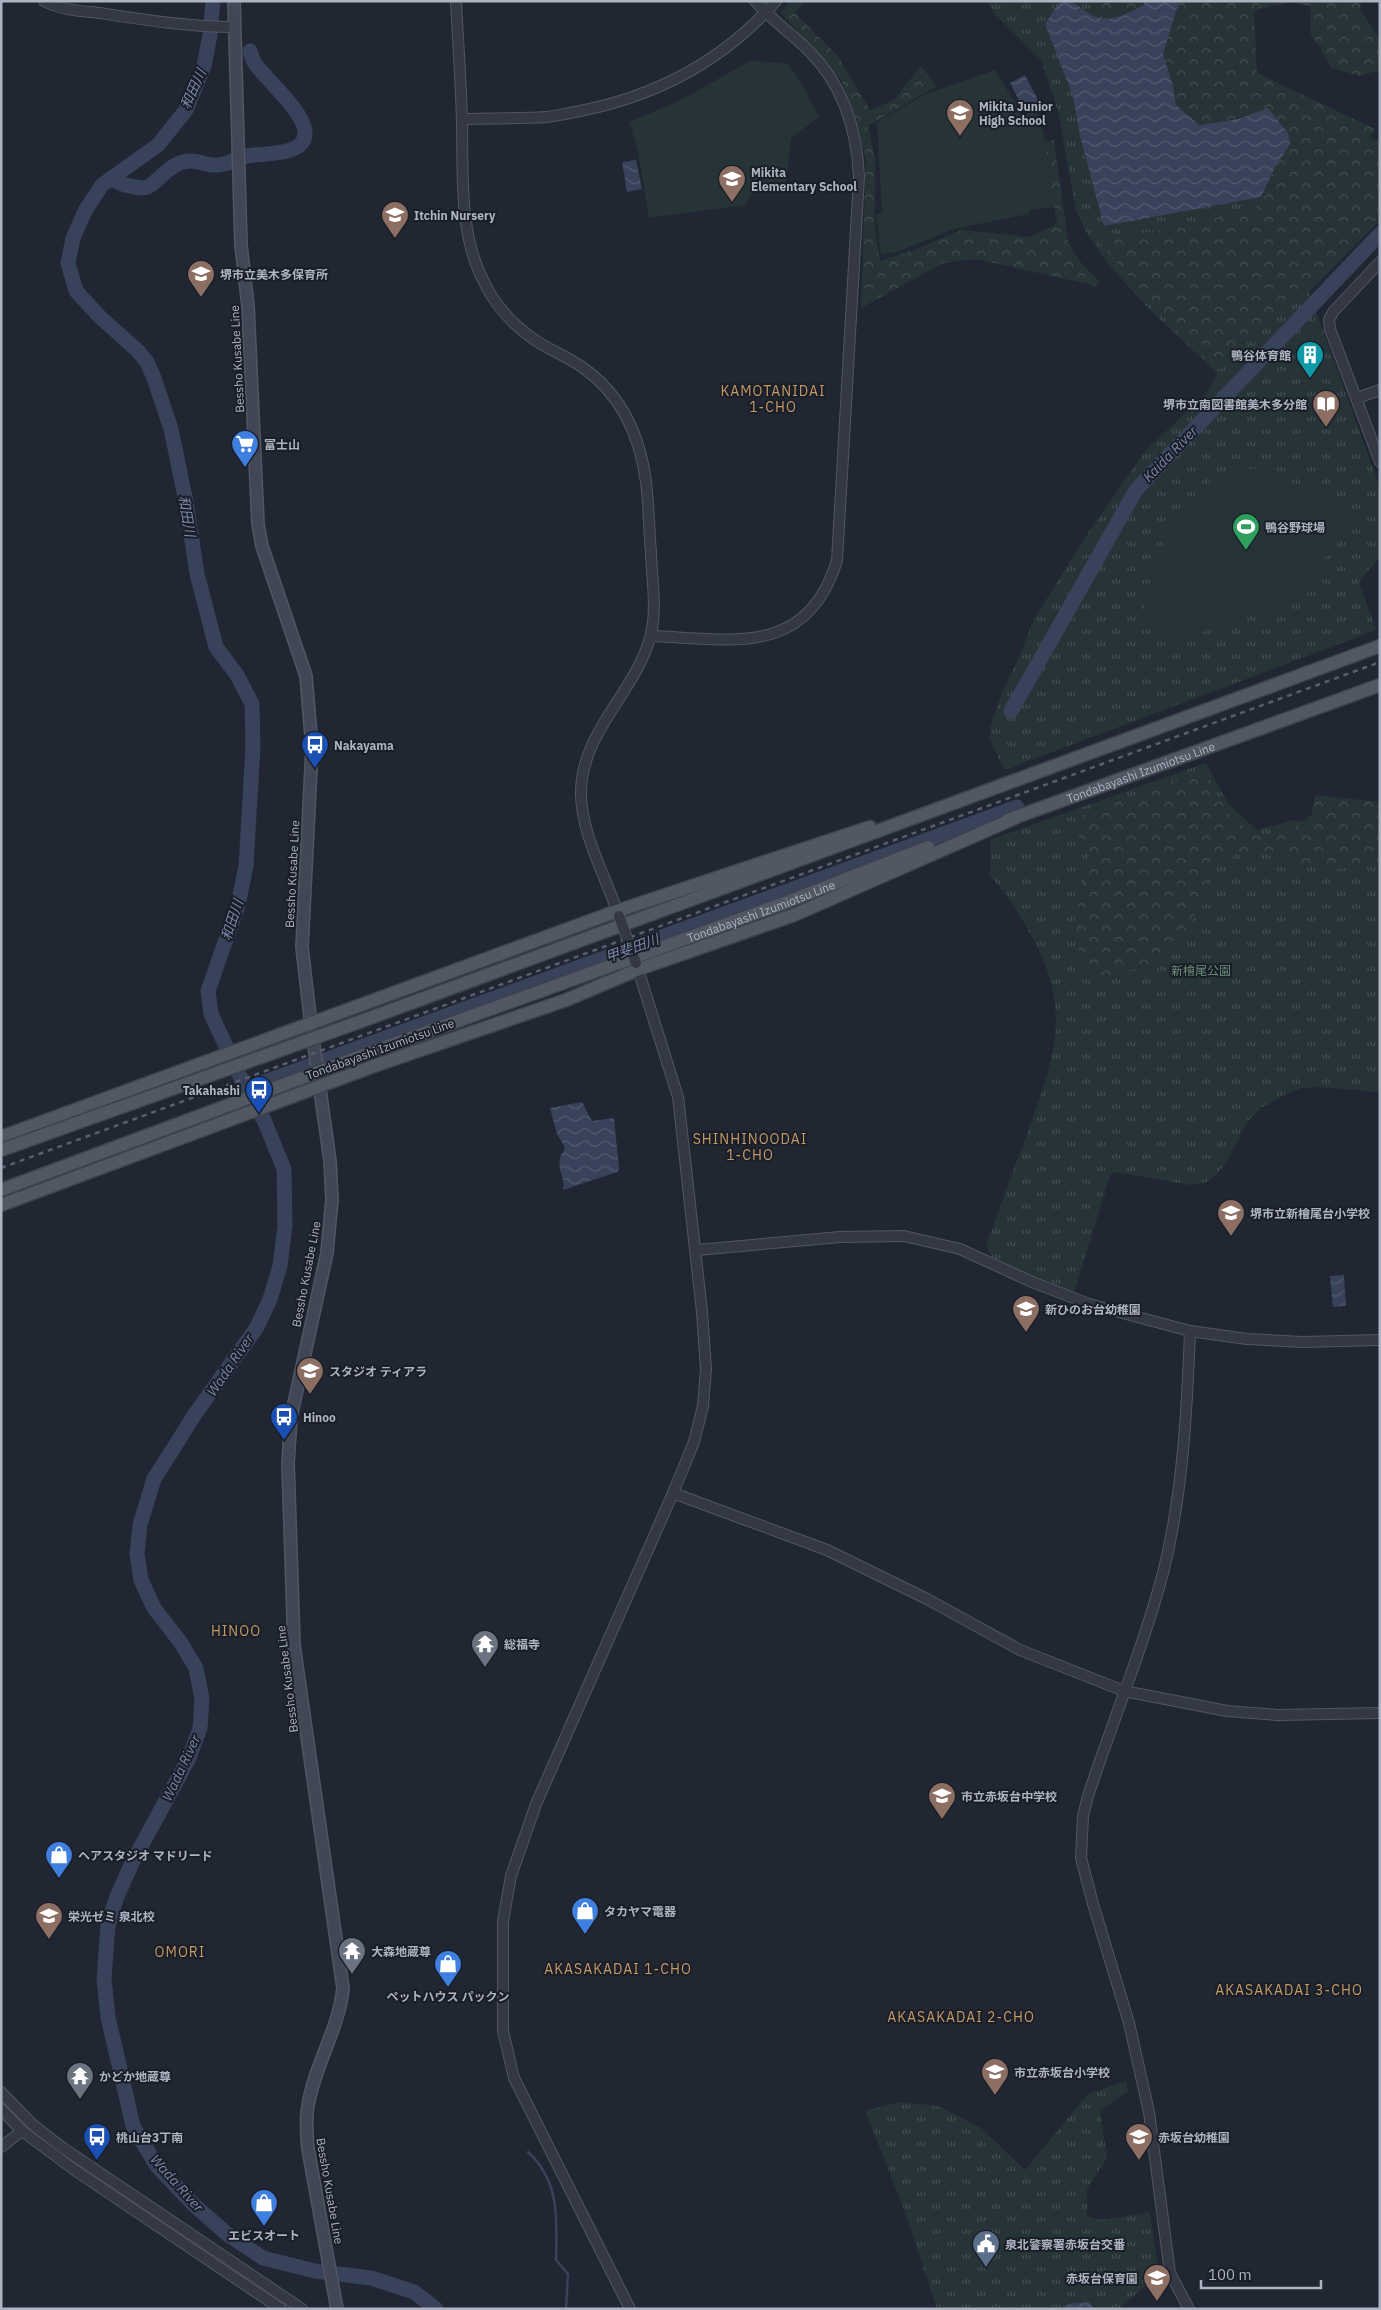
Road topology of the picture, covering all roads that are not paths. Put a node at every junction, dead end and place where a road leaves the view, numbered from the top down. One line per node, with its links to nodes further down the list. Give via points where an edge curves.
1 (44, 1): 7 (street, via 60,8 149,21)
2 (234, 1): 7 (main road, Bessho Kusabe Line)
3 (456, 1): 8 (street)
4 (756, 1): 6 (street)
5 (776, 1): 6 (street)
6 (766, 13): 8 (street, via 716,56 688,73 630,98 547,116); 13 (street, via 810,52 830,76 846,107 858,149 837,561 818,603 793,625 778,632 746,639)
7 (235, 27): 20 (main road, Bessho Kusabe Line, via 241,245 248,306 258,524 262,546 303,664 310,715 312,768 302,947)
8 (462, 119): 13 (street, via 468,233 483,282 514,323 537,341 584,368 601,383 617,400 636,433 647,485 654,612)
9 (1380, 262): 11 (street, via 1329,320)
10 (1380, 390): 11 (street)
11 (1357, 398): 12 (street)
12 (1380, 462)
13 (651, 636): 18 (street, via 635,672 594,737 583,775 581,795 585,824)
14 (1380, 646): 16 (main road)
15 (1380, 685): 17 (main road, Tondabayashi Izumiotsu Line)
16 (966, 798): 18 (main road, via 809,845); 23 (main road, bridge, via 360,1022)
17 (1015, 818): 19 (main road, via 794,915); 24 (main road, Tondabayashi Izumiotsu Line, bridge)
18 (618, 913): 19 (street, bridge); 20 (main road)
19 (637, 966): 21 (main road, via 566,1000); 26 (street, via 678,1097)
20 (310, 1025): 21 (main road, Bessho Kusabe Line); 22 (main road)
21 (320, 1086): 25 (main road); 40 (main road, Bessho Kusabe Line, via 330,1161 332,1214 327,1253 291,1417 288,1463 294,1645 343,1988 340,2008 308,2106 306,2126)
22 (1, 1137)
23 (1, 1150)
24 (1, 1190)
25 (1, 1205)
26 (697, 1250): 27 (street, via 840,1237 904,1236 924,1239 960,1249 1089,1304); 29 (street, via 706,1369 703,1406 694,1442)
27 (1190, 1331): 28 (street, via 1302,1342); 30 (street, via 1186,1426 1170,1539 1144,1637)
28 (1380, 1340)
29 (673, 1494): 30 (street, via 826,1550 927,1599 1020,1650); 41 (street, via 526,1830 511,1876 501,1941 503,2031 514,2078)
30 (1124, 1691): 31 (street, via 1227,1711 1278,1714); 42 (street, via 1088,1796 1081,1858 1129,2023 1149,2112 1170,2273)
31 (1380, 1712)
32 (1, 2092): 36 (street, via 32,2124 63,2148)
33 (1, 2109): 34 (street)
34 (22, 2131): 35 (street); 37 (street)
35 (1, 2147)
36 (275, 2290): 37 (street); 39 (street)
37 (266, 2305): 38 (street)
38 (281, 2309)
39 (302, 2309)
40 (337, 2309)
41 (630, 2309)
42 (1189, 2309)

